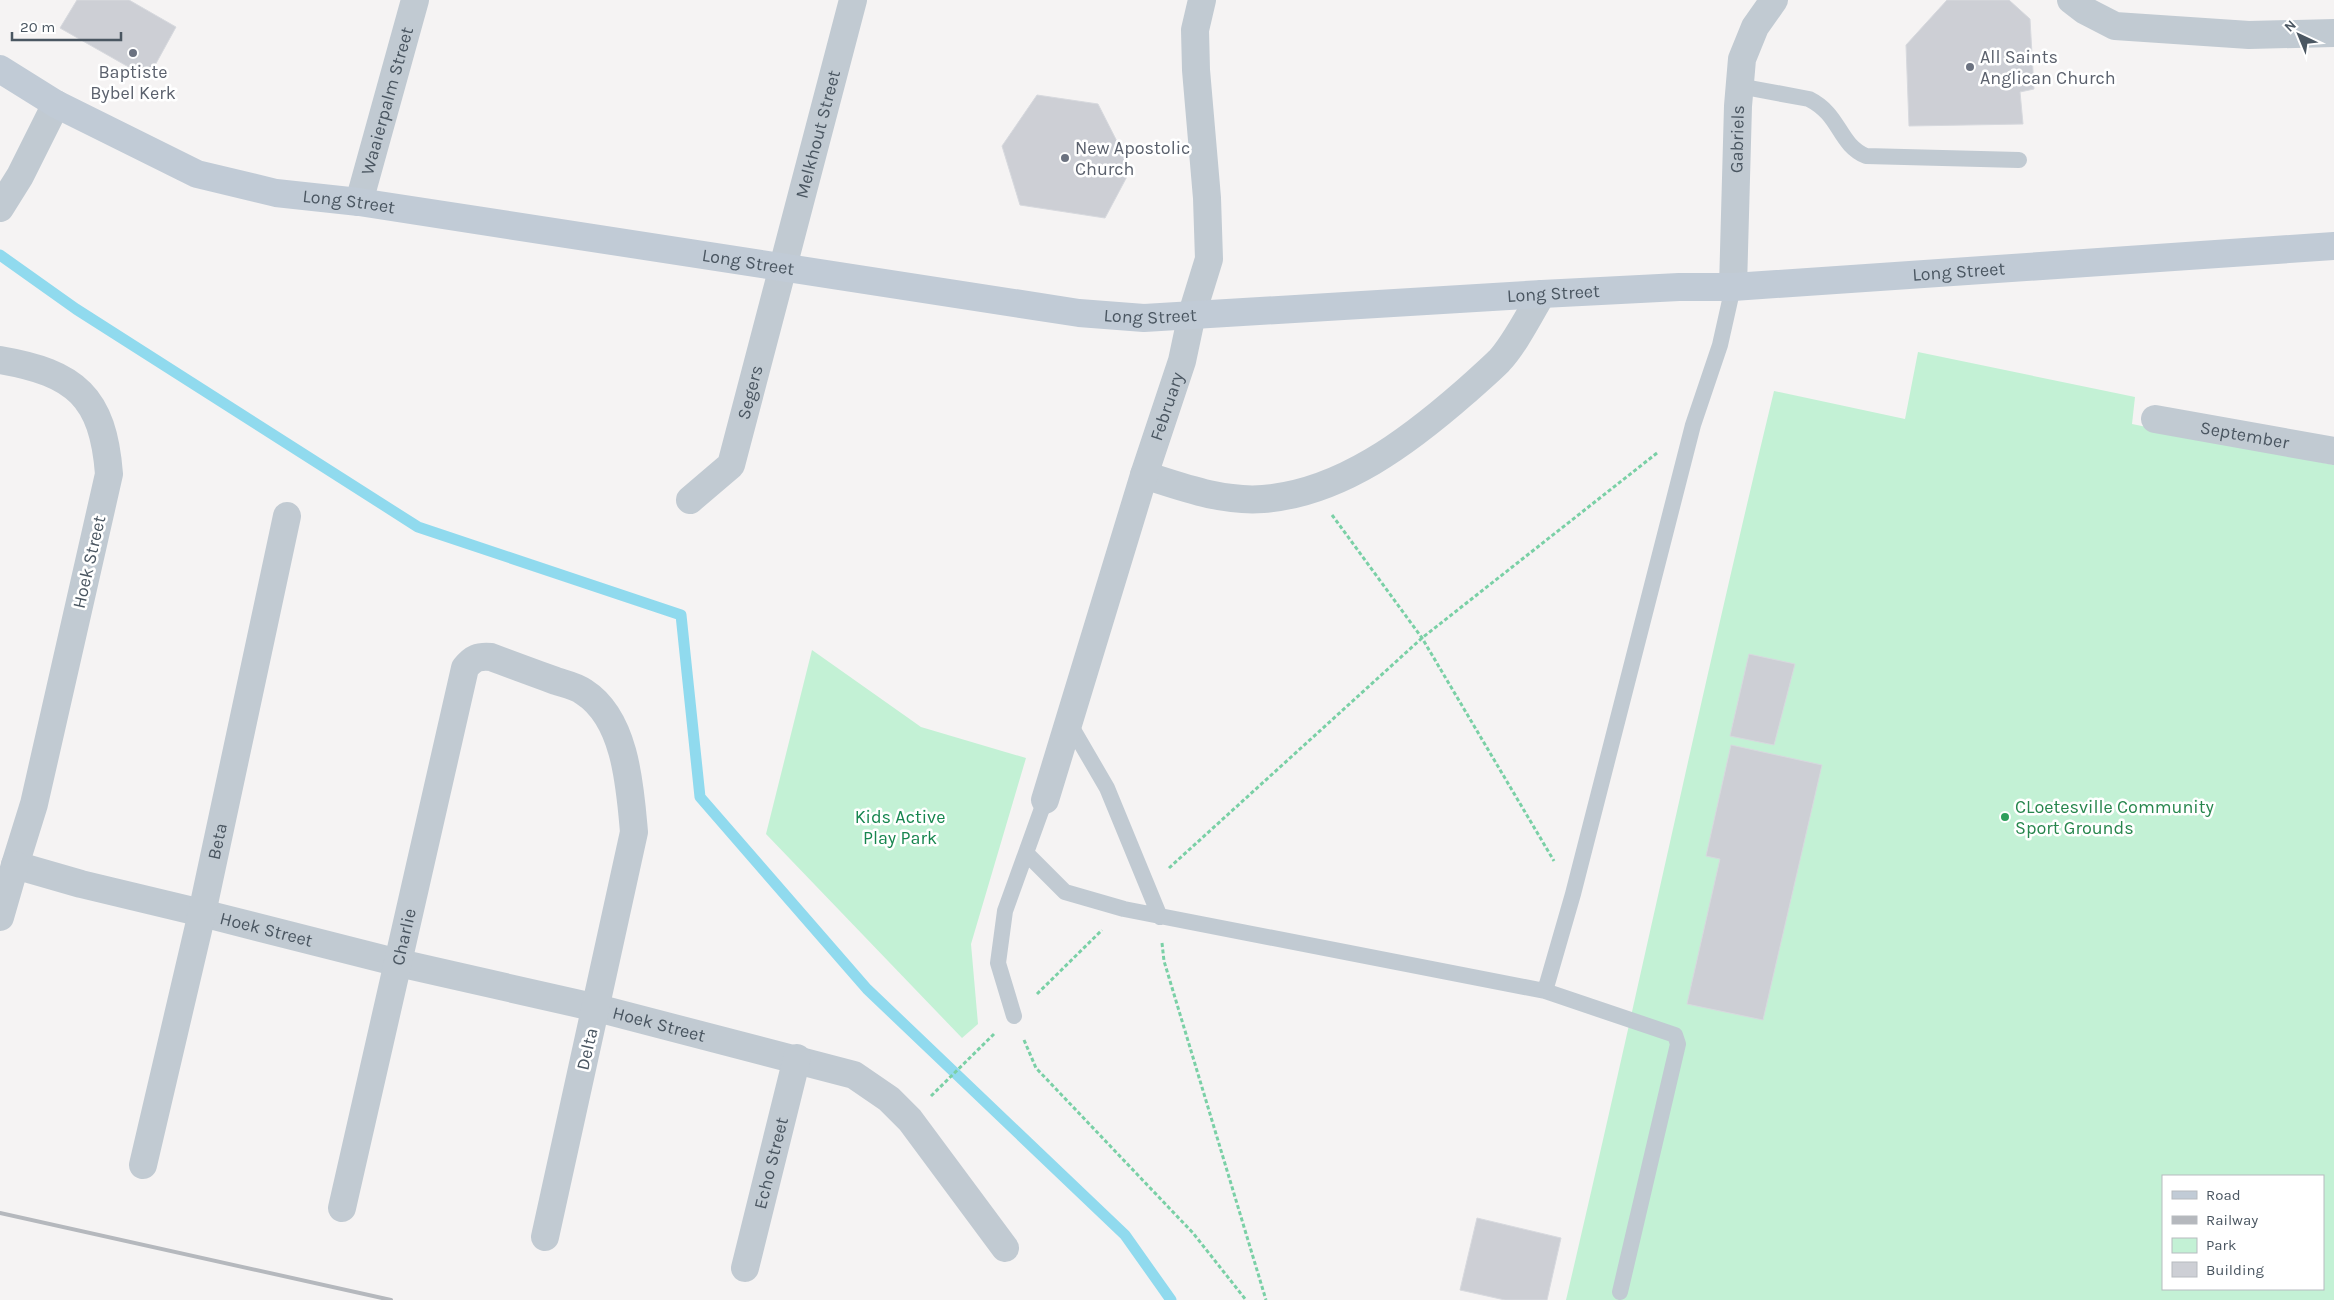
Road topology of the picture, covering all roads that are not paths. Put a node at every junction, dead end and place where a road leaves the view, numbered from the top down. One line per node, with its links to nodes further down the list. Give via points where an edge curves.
1 (415, 0): 11 (street, Waaierpalm Street)
2 (853, 0): 14 (street, Melkhout Street)
3 (1202, 0): 17 (street, February, via 1196,30 1196,70 1209,259)
4 (1774, 0): 8 (street, Gabriels, via 1755,27 1742,59)
5 (2071, 0): 6 (street, via 2115,26 2248,35)
6 (2334, 34)
7 (0, 69): 9 (street, Long Street)
8 (1739, 86): 10 (lane, via 1820,104 1834,119 1850,146 1866,156); 15 (street, Gabriels)
9 (56, 104): 11 (street, Long Street, via 197,174 276,193); 12 (street)
10 (2019, 160)
11 (359, 202): 14 (street, Long Street)
12 (0, 208)
13 (2334, 246): 15 (street, Long Street)
14 (784, 268): 17 (street, Long Street, via 1079,313 1144,318); 22 (street, Segers, via 730,465)
15 (1733, 287): 16 (street, Long Street); 33 (lane, via 1720,345 1693,424 1573,894)
16 (1542, 294): 17 (street, Long Street); 21 (street, via 1500,360 1397,447 1350,475 1313,489 1263,499 1214,496)
17 (1192, 314): 21 (street, February, via 1182,361)
18 (0, 360): 28 (street, Hoek Street, via 57,376 81,392 98,418 107,445 110,474 34,804)
19 (2155, 419): 20 (street, September)
20 (2334, 451)
21 (1144, 475): 25 (street, February)
22 (690, 500)
23 (287, 516): 29 (street, Beta)
24 (465, 668): 32 (street, Charlie); 34 (street, Delta, via 472,659 491,657 583,690 606,715 622,747 630,784 634,832)
25 (1068, 721): 26 (street, February); 31 (lane, via 1108,788)
26 (1045, 800): 27 (lane)
27 (1026, 854): 31 (lane, via 1065,892); 35 (lane, via 1005,911 998,963)
28 (15, 865): 29 (street, Hoek Street); 30 (street)
29 (202, 912): 32 (street, Hoek Street); 37 (street, Beta)
30 (0, 917)
31 (1160, 917): 33 (lane)
32 (399, 964): 34 (street, Hoek Street); 38 (street, Charlie)
33 (1545, 991): 42 (lane, via 1669,1031 1677,1039)
34 (597, 1008): 36 (street, Hoek Street); 39 (street, Delta)
35 (1014, 1016)
36 (797, 1058): 40 (street, Hoek Street, via 854,1075 889,1099 910,1120); 41 (street, Echo Street)
37 (143, 1165)
38 (342, 1208)
39 (545, 1237)
40 (1005, 1248)
41 (745, 1268)
42 (1620, 1292)

